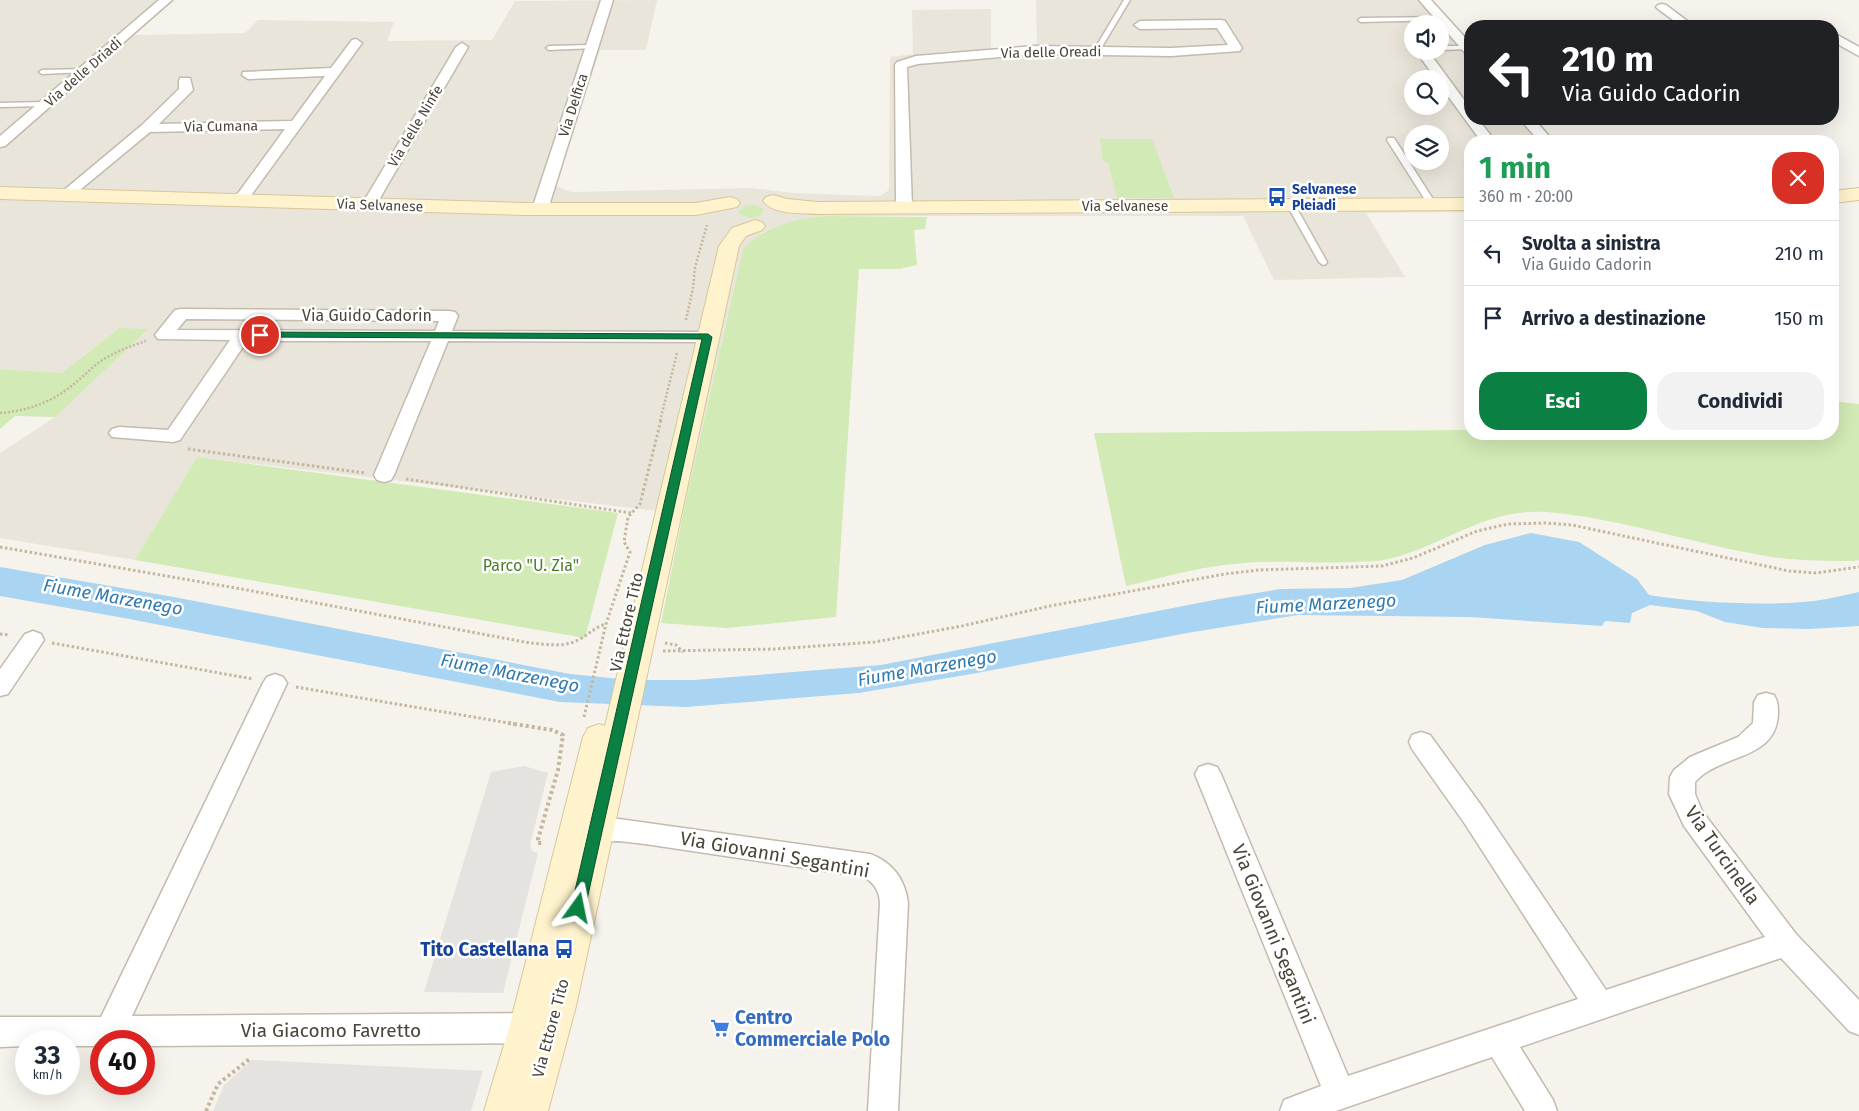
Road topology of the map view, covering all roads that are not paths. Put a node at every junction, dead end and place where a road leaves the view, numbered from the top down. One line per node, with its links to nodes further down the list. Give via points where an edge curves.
1 (166, 0): 23 (street, Via delle Driadi)
2 (607, 0): 16 (street, Via Delfica)
3 (1127, 0): 20 (lane)
4 (1425, 0): 6 (street)
5 (1662, 7): 9 (street)
6 (1438, 15)
7 (1404, 19): 8 (lane)
8 (1362, 20)
9 (1680, 20)
10 (1140, 26): 20 (street, Via delle Oreadi, via 1221,24 1236,48 1171,52)
11 (1449, 27): 14 (street)
12 (1839, 40): 21 (street)
13 (356, 42): 25 (street, Via Cumana)
14 (1464, 43)
15 (462, 47): 44 (street, Via delle Ninfe)
16 (592, 47): 17 (lane); 48 (street, Via Delfica)
17 (549, 48)
18 (1449, 48): 19 (lane)
19 (1464, 49)
20 (1097, 50): 47 (street, Via delle Oreadi, via 1035,50 916,60 901,65)
21 (1859, 52)
22 (1428, 60): 30 (street)
23 (84, 71): 24 (lane); 28 (street, Via delle Driadi)
24 (42, 72)
25 (334, 72): 26 (street); 31 (street, Via Cumana)
26 (248, 74)
27 (185, 81): 33 (street, via 186,90)
28 (45, 104): 29 (lane); 35 (street, Via delle Driadi)
29 (0, 105)
30 (1464, 108)
31 (295, 125): 33 (street, Via Cumana); 41 (street, Via Cumana)
32 (1532, 125): 34 (street)
33 (146, 128): 39 (street)
34 (1541, 135)
35 (3, 138)
36 (1391, 140): 42 (lane)
37 (0, 194): 39 (street, Via Selvanese)
38 (1859, 194): 40 (street)
39 (64, 196): 41 (street, Via Selvanese)
40 (1839, 196)
41 (237, 201): 44 (street, Via Selvanese)
42 (1432, 204): 43 (street, Via Selvanese); 45 (street, Via Selvanese)
43 (1464, 204)
44 (367, 205): 48 (street, Via Selvanese)
45 (1291, 205): 47 (street, Via Selvanese); 50 (lane)
46 (735, 207): 48 (street, Via Selvanese); 49 (street); 49 (street, via 736,225); 53 (street, Via Ettore Tito, via 718,244)
47 (904, 208): 49 (street, Via Selvanese, via 817,208)
48 (540, 209)
49 (768, 215): 53 (street, Via Ettore Tito, via 733,238)
50 (1323, 262)
51 (242, 335): 52 (street, Via Guido Cadorin); 52 (street, Via Guido Cadorin, via 164,335 181,314 449,316); 54 (street, via 173,436)
52 (442, 335): 53 (street, Via Guido Cadorin); 55 (street, Via Guido Cadorin)
53 (695, 337): 62 (street, Via Ettore Tito, via 627,658 602,724)
54 (119, 432)
55 (384, 475)
56 (33, 640): 58 (street)
57 (275, 683): 67 (street)
58 (0, 687)
59 (1766, 702): 63 (street, Via Turcinella, via 1766,728 1747,744 1699,764 1683,777 1682,794 1693,818)
60 (1421, 742): 64 (street)
61 (1208, 774): 72 (street, Via Giovanni Segantini)
62 (575, 835): 66 (street, Via Ettore Tito); 75 (street, Via Giovanni Segantini, via 619,830 645,833 852,863 870,866 880,872 893,890 894,902)
63 (1786, 943): 64 (street); 65 (street, Via Turcinella)
64 (1600, 1006): 71 (street)
65 (1859, 1021)
66 (540, 1028): 69 (street, Via Giacomo Favretto); 73 (street, Via Ettore Tito); 74 (street, Via Ettore Tito)
67 (110, 1030)
68 (90, 1031): 70 (street, Via Giacomo Favretto)
69 (155, 1031)
70 (0, 1032)
71 (1499, 1040): 72 (street); 77 (street)
72 (1340, 1094): 76 (street)
73 (504, 1111)
74 (528, 1111)
75 (883, 1111)
76 (1295, 1111)
77 (1542, 1111)

